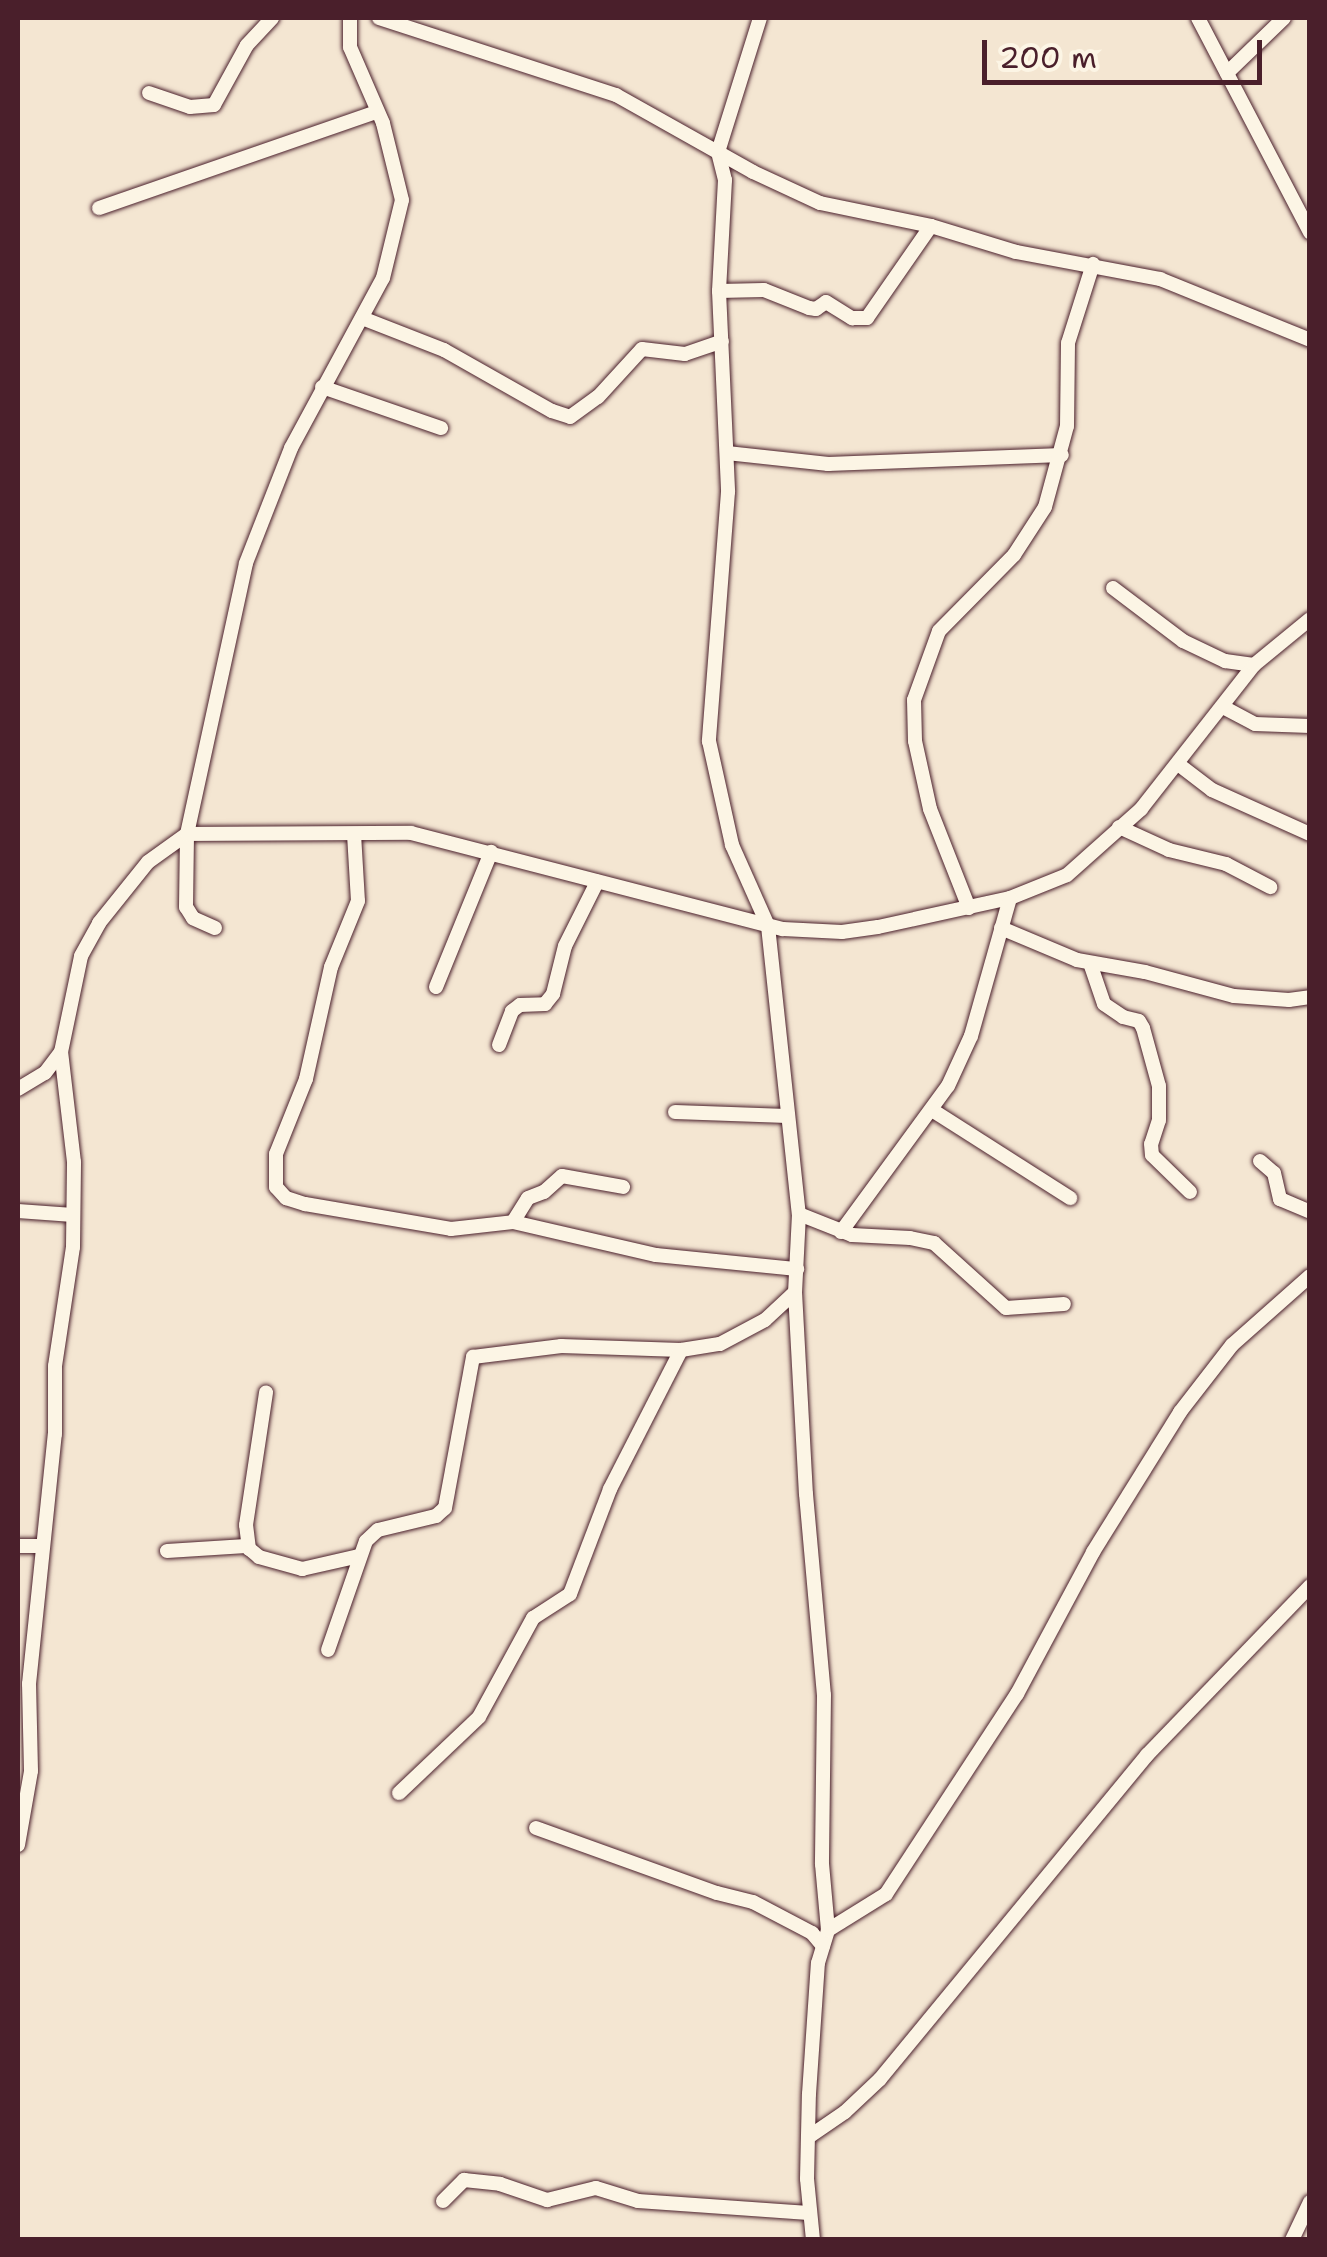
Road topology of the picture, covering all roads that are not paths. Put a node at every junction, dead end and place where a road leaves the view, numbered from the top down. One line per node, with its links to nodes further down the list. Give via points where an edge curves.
1 (272, 18): 8 (street, via 247,45 214,105 190,107)
2 (350, 18): 9 (street, via 350,47)
3 (379, 18): 10 (street, via 616,96)
4 (760, 18): 10 (street)
5 (1198, 18): 7 (street)
6 (1284, 18): 7 (street)
7 (1227, 73): 13 (street)
8 (149, 93)
9 (377, 112): 11 (street); 16 (street, via 402,200 382,278)
10 (718, 152): 12 (street, via 820,203); 15 (street, via 724,180)
11 (99, 208)
12 (931, 226): 14 (street, via 1016,252); 15 (street, via 867,318 852,318 826,302 808,308 764,290)
13 (1310, 232)
14 (1093, 264): 18 (street, via 1160,279); 22 (street, via 1068,343 1070,403)
15 (718, 291): 17 (street)
16 (362, 318): 17 (street, via 444,350 570,417 642,349 685,354); 19 (street)
17 (722, 340): 21 (street)
18 (1310, 340)
19 (322, 387): 20 (street); 30 (street, via 276,478 246,564)
20 (441, 428)
21 (726, 453): 22 (street, via 828,464); 38 (street, via 709,741 732,845)
22 (1062, 455): 37 (street, via 1045,507 1022,544 939,631 914,700 914,741 930,809)
23 (1113, 588): 25 (street, via 1183,641 1225,661)
24 (1310, 619): 25 (street)
25 (1254, 665): 26 (street)
26 (1223, 707): 27 (street, via 1255,724); 28 (street)
27 (1310, 726)
28 (1178, 764): 29 (street); 32 (street, via 1212,790)
29 (1119, 827): 35 (street); 36 (street, via 1067,875)
30 (187, 834): 31 (street); 39 (street, via 186,908); 45 (street, via 148,862 98,923 81,956)
31 (354, 834): 33 (street, via 411,833); 58 (street, via 358,901 331,967 306,1079 276,1154 276,1187 305,1204 413,1224 477,1229)
32 (1310, 834)
33 (490, 852): 34 (street); 42 (street)
34 (597, 882): 38 (street); 44 (street, via 565,946 552,994 545,1004 512,1011)
35 (1270, 886)
36 (1010, 898): 37 (street); 40 (street)
37 (969, 908): 38 (street, via 842,932)
38 (768, 926): 49 (street)
39 (216, 928)
40 (1001, 928): 41 (street); 47 (street, via 971,1036)
41 (1090, 963): 43 (street, via 1234,996); 52 (street, via 1104,1004 1143,1028 1158,1086 1152,1155)
42 (436, 987)
43 (1310, 997)
44 (499, 1044)
45 (61, 1052): 46 (street, via 46,1073); 57 (street)
46 (18, 1088)
47 (932, 1110): 53 (street); 59 (street)
48 (675, 1112): 49 (street)
49 (787, 1116): 56 (street)
50 (1260, 1161): 55 (street, via 1274,1172 1280,1199)
51 (623, 1187): 58 (street, via 562,1176 528,1198)
52 (1190, 1192)
53 (1070, 1198)
54 (18, 1211): 57 (street)
55 (1310, 1212)
56 (799, 1214): 59 (street); 60 (street)
57 (74, 1215): 67 (street)
58 (513, 1222): 60 (street, via 656,1254)
59 (841, 1232): 63 (street, via 934,1244 1006,1308)
60 (797, 1270): 62 (street)
61 (1310, 1276): 76 (street, via 1232,1345 1180,1412 1092,1552 1017,1694 886,1894)
62 (795, 1292): 64 (street, via 739,1337); 76 (street, via 824,1695)
63 (1064, 1304)
64 (680, 1350): 70 (street, via 561,1346 478,1354 470,1363 445,1508 378,1530); 73 (street, via 610,1489 570,1594 533,1618 478,1717)
65 (266, 1392): 68 (street, via 246,1525)
66 (18, 1546): 67 (street)
67 (40, 1546): 75 (street, via 30,1771)
68 (249, 1549): 69 (street); 70 (street, via 302,1569)
69 (166, 1551)
70 (359, 1556): 72 (street)
71 (1310, 1586): 78 (street, via 1147,1756 880,2080)
72 (328, 1650)
73 (398, 1793)
74 (536, 1828): 77 (street, via 754,1902 812,1933)
75 (18, 1845)
76 (828, 1930): 77 (street)
77 (823, 1946): 78 (street)
78 (810, 2136): 81 (street)
79 (443, 2201): 81 (street, via 464,2180 547,2200 596,2188 638,2201)
80 (1310, 2202): 83 (street)
81 (809, 2213): 82 (street)
82 (812, 2237)
83 (1292, 2240)

